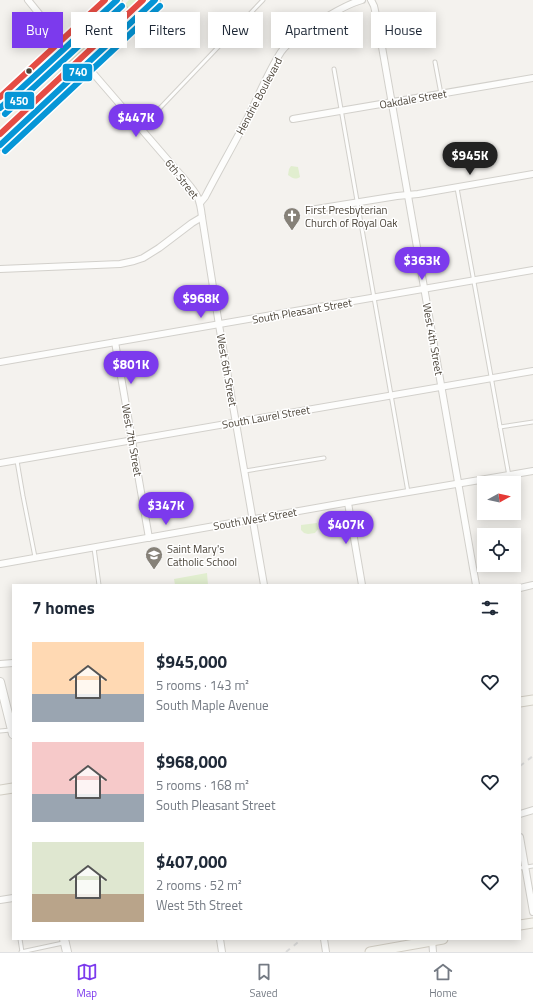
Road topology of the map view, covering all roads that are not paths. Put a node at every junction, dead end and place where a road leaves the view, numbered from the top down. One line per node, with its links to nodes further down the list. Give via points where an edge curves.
1 (28, 0): 8 (street)
2 (117, 0): 7 (main road)
3 (156, 0): 10 (main road)
4 (263, 0): 20 (lane)
5 (362, 0): 26 (street, Hendrie Boulevard, via 325,18 281,52)
6 (371, 0): 15 (street, West 4th Street, via 378,24)
7 (108, 8): 8 (main road); 13 (main road, via 112,6 122,9 124,19 71,68)
8 (66, 47): 16 (main road); 19 (main road, via 56,68 5,116 4,125 11,130)
9 (435, 62): 14 (lane)
10 (86, 65): 13 (main road); 20 (street, 6th Street)
11 (334, 69): 17 (lane)
12 (533, 78): 14 (street, Oakdale Street)
13 (64, 85): 19 (main road)
14 (441, 94): 15 (street, Oakdale Street)
15 (392, 102): 17 (street, Oakdale Street); 24 (street, West 4th Street)
16 (0, 108)
17 (342, 111): 18 (street, Oakdale Street); 25 (lane)
18 (293, 119)
19 (17, 129): 21 (main road)
20 (140, 129): 26 (street, 6th Street, via 195,192)
21 (0, 145)
22 (533, 174): 23 (street)
23 (457, 187): 24 (street); 31 (lane)
24 (408, 194): 25 (street); 32 (street, West 4th Street)
25 (357, 202): 27 (street); 33 (lane)
26 (200, 203): 28 (street, West 6th Street)
27 (310, 210)
28 (202, 218): 29 (street, via 159,248 134,261 120,264); 34 (street, West 6th Street)
29 (0, 269)
30 (533, 270): 31 (street, South Pleasant Street)
31 (474, 281): 32 (street, South Pleasant Street); 38 (lane)
32 (425, 289): 33 (street, South Pleasant Street); 39 (street, West 4th Street)
33 (374, 298): 34 (street, South Pleasant Street); 40 (lane)
34 (219, 325): 35 (street, South Pleasant Street); 41 (street, West 6th Street)
35 (115, 342): 36 (street, South Pleasant Street); 44 (street, West 7th Street)
36 (0, 362)
37 (533, 371): 38 (street, South Laurel Street)
38 (491, 378): 39 (street, South Laurel Street); 43 (lane)
39 (442, 387): 40 (street, South Laurel Street); 52 (street, West 4th Street)
40 (391, 396): 41 (street, South Laurel Street); 53 (lane)
41 (236, 422): 44 (street, South Laurel Street); 48 (street, West 6th Street)
42 (533, 422): 43 (lane)
43 (500, 427): 50 (lane)
44 (131, 440): 46 (street, South Laurel Street); 56 (street, West 7th Street)
45 (324, 458): 48 (lane)
46 (17, 461): 47 (street, South Laurel Street); 58 (lane)
47 (0, 463)
48 (245, 471): 55 (street, West 6th Street)
49 (533, 471): 50 (street, South West Street)
50 (508, 476)
51 (477, 481): 52 (street, South West Street)
52 (459, 484): 53 (street, South West Street); 63 (street, West 4th Street)
53 (408, 492): 54 (street, South West Street)
54 (348, 503): 55 (street, South West Street); 62 (street)
55 (253, 519): 56 (street, South West Street); 61 (street, West 6th Street)
56 (149, 538): 57 (street, South West Street)
57 (94, 548): 58 (street, South West Street); 60 (lane)
58 (36, 559): 59 (street, South West Street)
59 (0, 564)
60 (100, 584)
61 (264, 584)
62 (362, 584)
63 (476, 584)
64 (533, 585): 65 (street)
65 (521, 588)
66 (12, 663): 67 (street)
67 (0, 664)
68 (0, 682): 71 (street)
69 (533, 700): 70 (main road)
70 (521, 702)
71 (12, 727)
72 (0, 731): 73 (lane)
73 (12, 731)
74 (12, 788): 75 (main road)
75 (0, 790)
76 (533, 810): 77 (street)
77 (521, 814)
78 (521, 852): 80 (street)
79 (533, 866): 80 (lane)
80 (522, 868): 83 (street)
81 (12, 898): 82 (street)
82 (0, 900)
83 (533, 912)
84 (533, 923): 85 (main road)
85 (521, 926)
86 (20, 940): 91 (lane)
87 (220, 940): 93 (street)
88 (324, 940): 94 (street)
89 (432, 940): 95 (main road); 96 (street)
90 (64, 941): 91 (lane); 92 (street)
91 (22, 952)
92 (67, 952)
93 (222, 952)
94 (326, 952)
95 (370, 952)
96 (433, 952)

